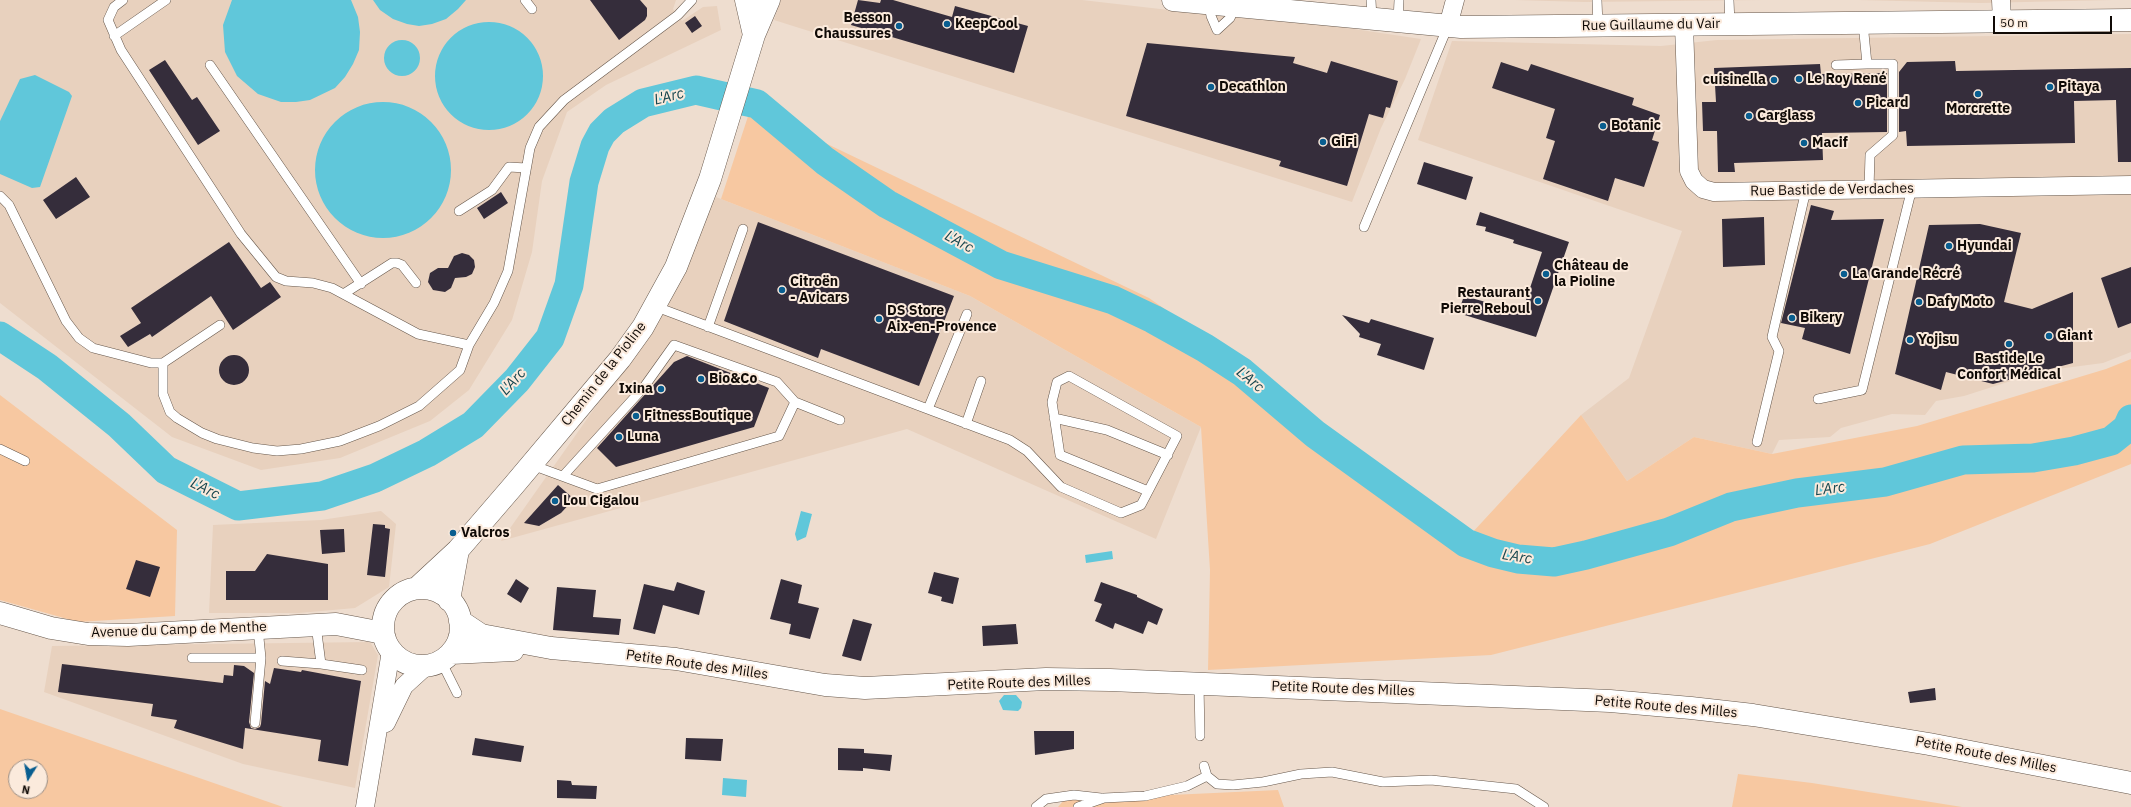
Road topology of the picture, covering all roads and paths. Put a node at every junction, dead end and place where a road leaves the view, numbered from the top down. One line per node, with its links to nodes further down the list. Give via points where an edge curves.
1 (122, 0): 24 (lane, via 110,12 108,20)
2 (166, 0): 24 (lane)
3 (525, 0): 14 (lane)
4 (692, 0): 29 (lane, via 678,16 586,82 554,110 539,127 530,148)
5 (746, 0): 25 (main road, Chemin de la Pioline)
6 (769, 0): 25 (main road, Chemin de la Pioline)
7 (1173, 0): 13 (main road, Rue Guillaume du Vair)
8 (1400, 0): 18 (lane)
9 (1455, 0): 22 (street)
10 (1597, 0): 23 (lane)
11 (1728, 0): 20 (lane)
12 (2000, 0): 17 (street)
13 (1225, 4): 15 (main road, Rue Guillaume du Vair)
14 (532, 9)
15 (1372, 10): 18 (main road, Rue Guillaume du Vair)
16 (2131, 20): 17 (main road, Rue Guillaume du Vair)
17 (2002, 21): 19 (main road, Rue Guillaume du Vair)
18 (1397, 22): 22 (main road, Rue Guillaume du Vair)
19 (1864, 23): 20 (main road, Rue Guillaume du Vair); 26 (lane)
20 (1730, 24): 21 (main road, Rue Guillaume du Vair)
21 (1684, 25): 23 (main road, Rue Guillaume du Vair); 33 (street, Rue Bastide de Verdaches, via 1689,171 1694,181 1703,189 1714,192)
22 (1448, 26): 23 (main road, Rue Guillaume du Vair); 36 (lane)
23 (1598, 26)
24 (114, 36): 40 (lane, via 241,234 276,277 286,281 324,286)
25 (752, 39): 41 (main road, Chemin de la Pioline, via 717,156 676,267)
26 (1867, 64): 28 (lane); 32 (lane, via 1893,64 1894,135 1870,155)
27 (210, 65): 39 (lane)
28 (1836, 65)
29 (526, 168): 35 (lane, via 509,167 492,190); 45 (lane, via 508,271 494,302)
30 (2131, 185): 31 (street, Rue Bastide de Verdaches)
31 (1912, 188): 32 (street, Rue Bastide de Verdaches); 48 (lane, via 1862,390)
32 (1870, 189): 33 (street, Rue Bastide de Verdaches)
33 (1806, 190): 54 (lane, via 1772,337 1779,351)
34 (0, 196): 46 (lane, via 9,205 66,321 79,338 93,348 151,363)
35 (459, 211)
36 (1364, 227)
37 (744, 229): 44 (lane)
38 (416, 283): 39 (lane, via 397,262)
39 (361, 284): 40 (lane)
40 (345, 294): 45 (lane, via 418,334)
41 (654, 306): 44 (lane); 58 (main road, Chemin de la Pioline, via 643,327 620,359)
42 (967, 314): 50 (lane)
43 (220, 325): 46 (lane)
44 (708, 327): 50 (lane)
45 (469, 345): 46 (lane, via 460,370 419,406 340,441 278,451 217,439 177,418 170,412 163,394)
46 (163, 363)
47 (981, 381): 53 (lane)
48 (1818, 399)
49 (794, 402): 52 (lane); 59 (lane, via 779,436 597,489); 59 (lane, via 777,382 674,345 644,387)
50 (928, 410): 53 (lane)
51 (1054, 418): 56 (lane, via 1107,430); 56 (lane, via 1052,402 1057,382 1069,376 1177,436); 60 (lane, via 1060,455)
52 (840, 420)
53 (966, 424): 60 (lane, via 1010,440 1027,451 1061,487 1120,513 1141,505)
54 (1756, 442)
55 (0, 449): 57 (lane)
56 (1168, 455): 60 (lane)
57 (25, 461)
58 (532, 464): 59 (lane); 61 (main road, Chemin de la Pioline)
59 (563, 476)
60 (1148, 491)
61 (458, 550): 62 (main road, Chemin de la Pioline); 63 (main road)
62 (417, 588): 63 (main road, via 440,593); 64 (main road, via 396,598)
63 (449, 600): 66 (main road)
64 (388, 607): 67 (main road, Avenue du Camp de Menthe); 69 (main road, via 383,620)
65 (0, 613): 68 (main road, Avenue du Camp de Menthe, via 51,628 88,634 128,635)
66 (460, 621): 70 (main road, Petite Route des Milles, via 481,635); 73 (main road, via 459,638)
67 (326, 625): 68 (main road, Avenue du Camp de Menthe); 69 (main road, Avenue du Camp de Menthe); 75 (lane)
68 (258, 628): 72 (lane)
69 (387, 642): 73 (main road, via 401,660 413,665); 81 (street)
70 (550, 648): 73 (main road, Petite Route des Milles); 77 (main road, Petite Route des Milles, via 676,659 825,685 865,688 1046,679)
71 (192, 658): 72 (lane)
72 (261, 658): 79 (lane)
73 (440, 660): 78 (lane); 81 (street, via 404,686)
74 (282, 661): 75 (lane)
75 (320, 664): 76 (lane)
76 (362, 670)
77 (1199, 684): 80 (lane); 84 (main road, Petite Route des Milles, via 1602,700 1691,708 1929,744)
78 (457, 694)
79 (255, 723)
80 (1200, 736)
81 (377, 744): 86 (street)
82 (1204, 766): 83 (lane)
83 (1207, 776): 85 (lane, via 1187,786 1144,796); 89 (lane, via 1217,784 1233,786 1302,774 1332,772 1383,782 1431,780 1480,784 1516,789)
84 (2131, 783)
85 (1104, 798): 87 (lane, via 1074,795 1046,799); 88 (lane)
86 (365, 807)
87 (1036, 807)
88 (1078, 807)
89 (1544, 807)

